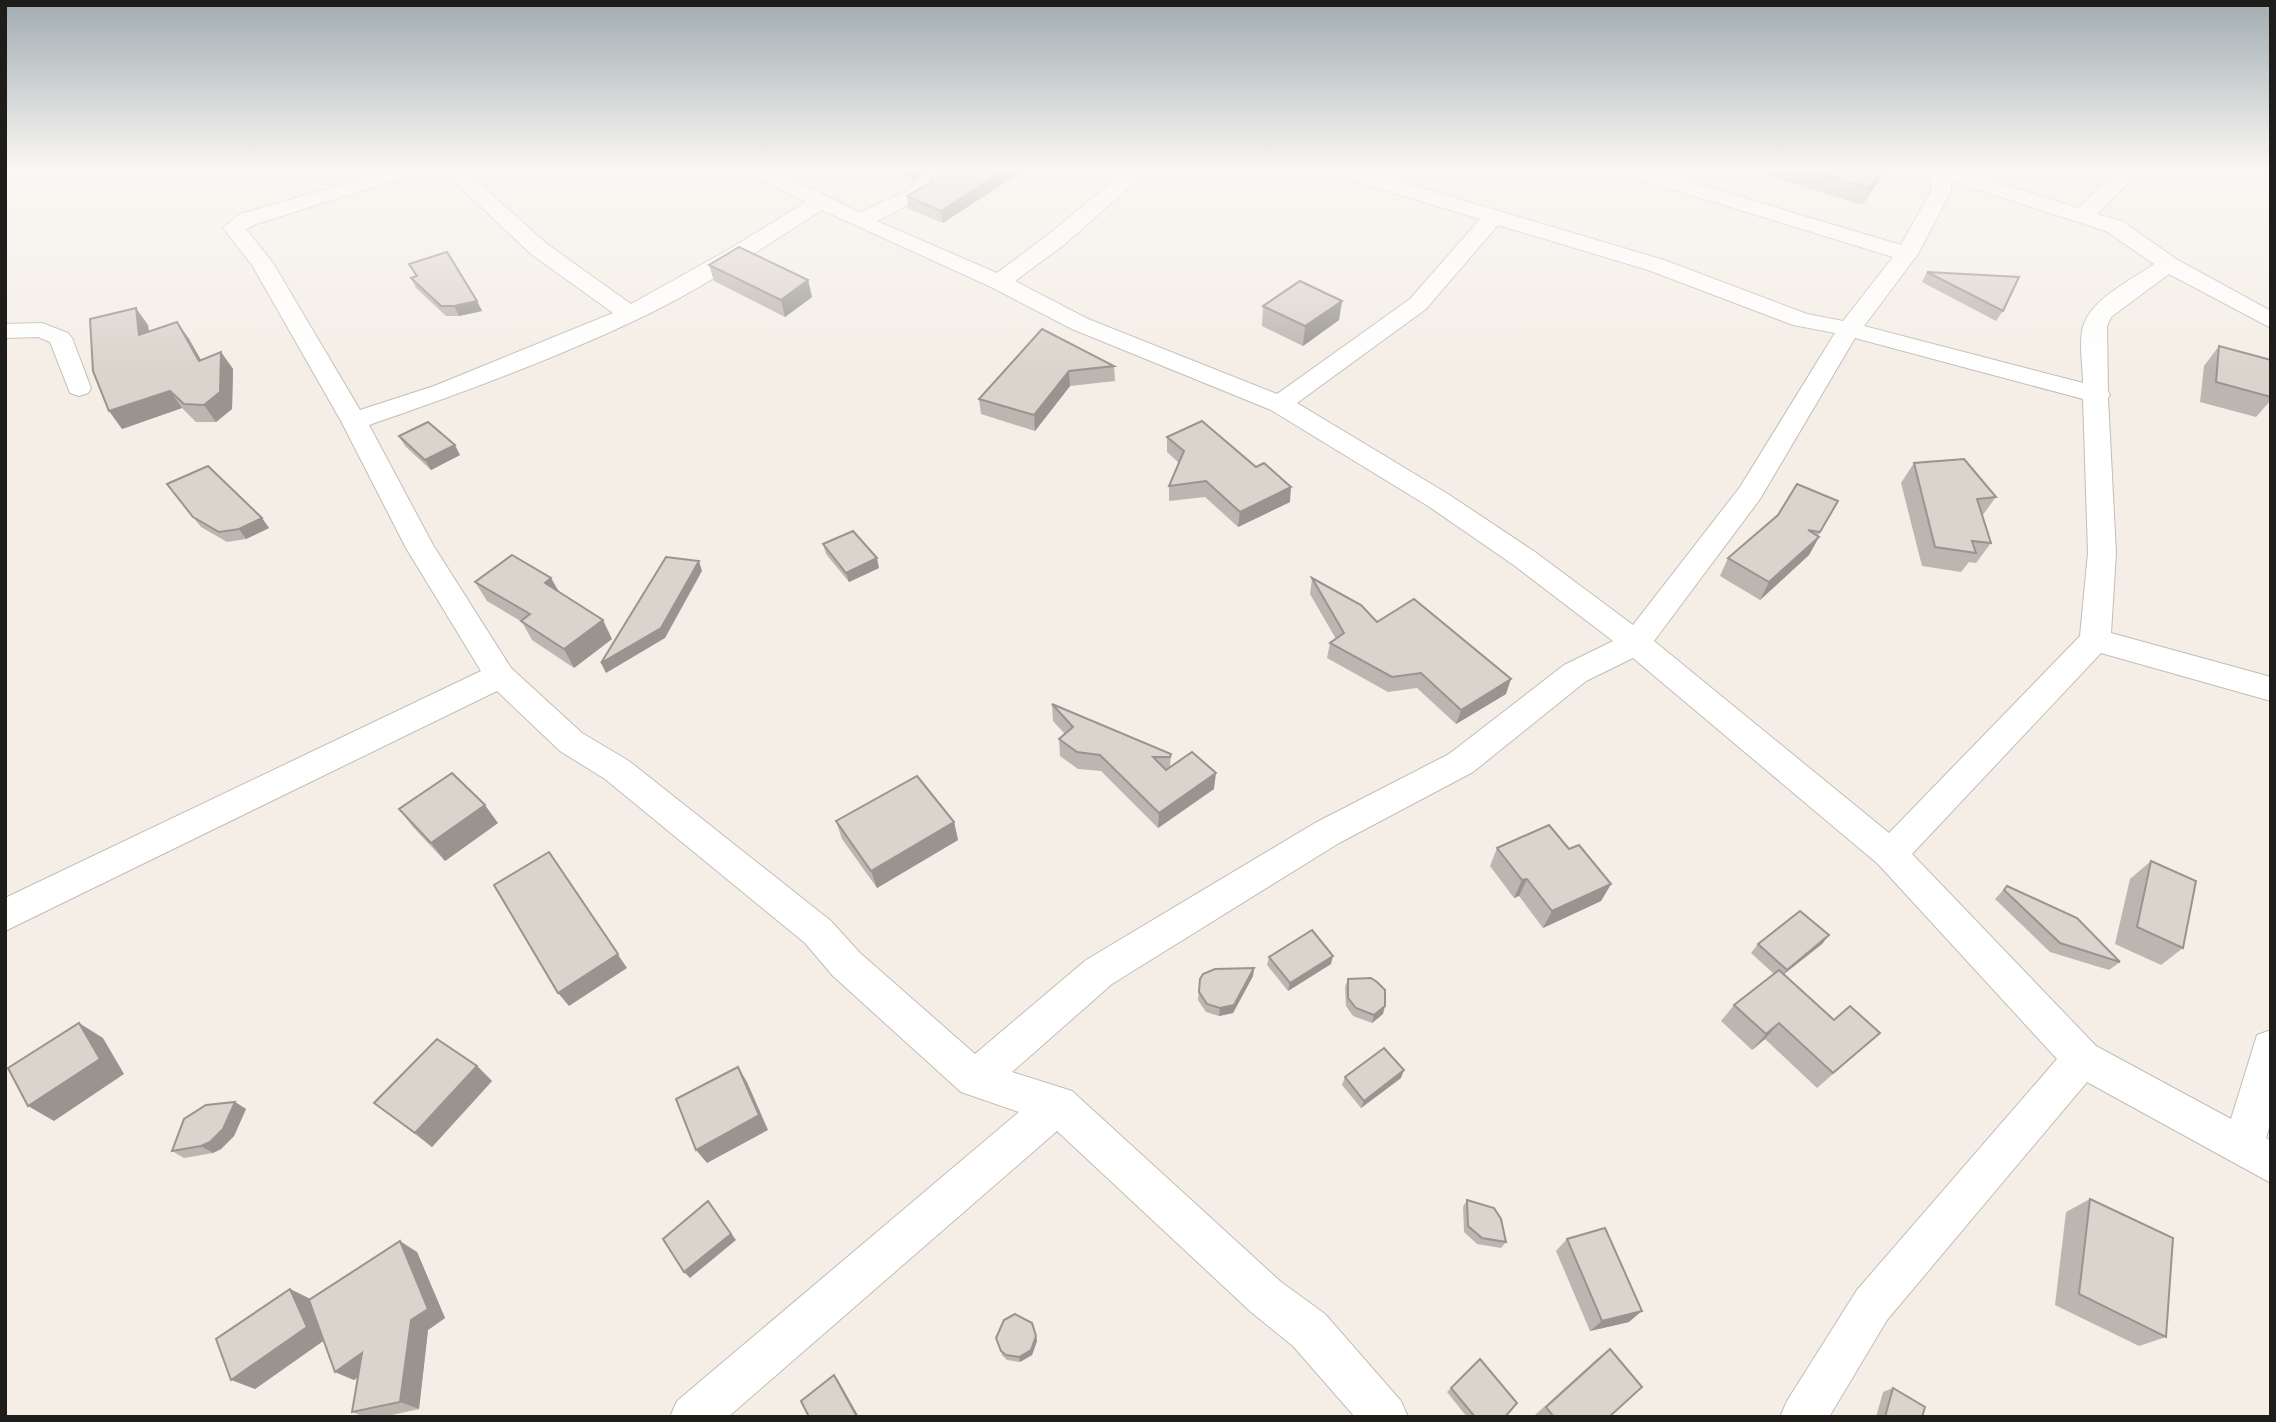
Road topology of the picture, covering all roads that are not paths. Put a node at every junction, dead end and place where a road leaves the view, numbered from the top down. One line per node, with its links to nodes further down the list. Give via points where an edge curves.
1 (239, 234): 21 (street, via 262,263)
2 (524, 234): 14 (street)
3 (768, 234): 14 (street)
4 (889, 234): 13 (street)
5 (1062, 234): 13 (street)
6 (1478, 234): 20 (street, via 1418,304)
7 (1557, 234): 16 (street, via 1656,265 1784,315)
8 (1842, 234): 11 (street)
9 (1918, 234): 11 (street)
10 (2128, 234): 12 (street)
11 (1907, 254): 16 (street)
12 (2168, 264): 15 (street); 19 (street, via 2101,314 2095,326)
13 (999, 282): 20 (street, via 1080,324)
14 (629, 314): 21 (street, via 443,391)
15 (2271, 321)
16 (1849, 329): 19 (street); 23 (street, via 1750,493)
17 (5, 331): 18 (street, via 42,330 60,338)
18 (79, 388)
19 (2098, 395): 22 (street, via 2102,553)
20 (1280, 404): 23 (street, via 1438,500)
21 (354, 421): 24 (street, via 420,548)
22 (2095, 640): 25 (street); 26 (street)
23 (1636, 643): 26 (street); 30 (street, via 1575,673 1461,763 1327,833 1099,972)
24 (500, 676): 27 (street); 30 (street, via 571,742 617,770 818,932 846,964)
25 (2271, 689)
26 (1890, 854): 29 (street)
27 (5, 915)
28 (2271, 1048): 32 (street)
29 (2082, 1059): 32 (street); 35 (street, via 1872,1306)
30 (975, 1079): 31 (street)
31 (1058, 1105): 33 (street); 34 (street, via 1266,1297 1308,1330)
32 (2257, 1154)
33 (693, 1417)
34 (1385, 1417)
35 (1803, 1417)

